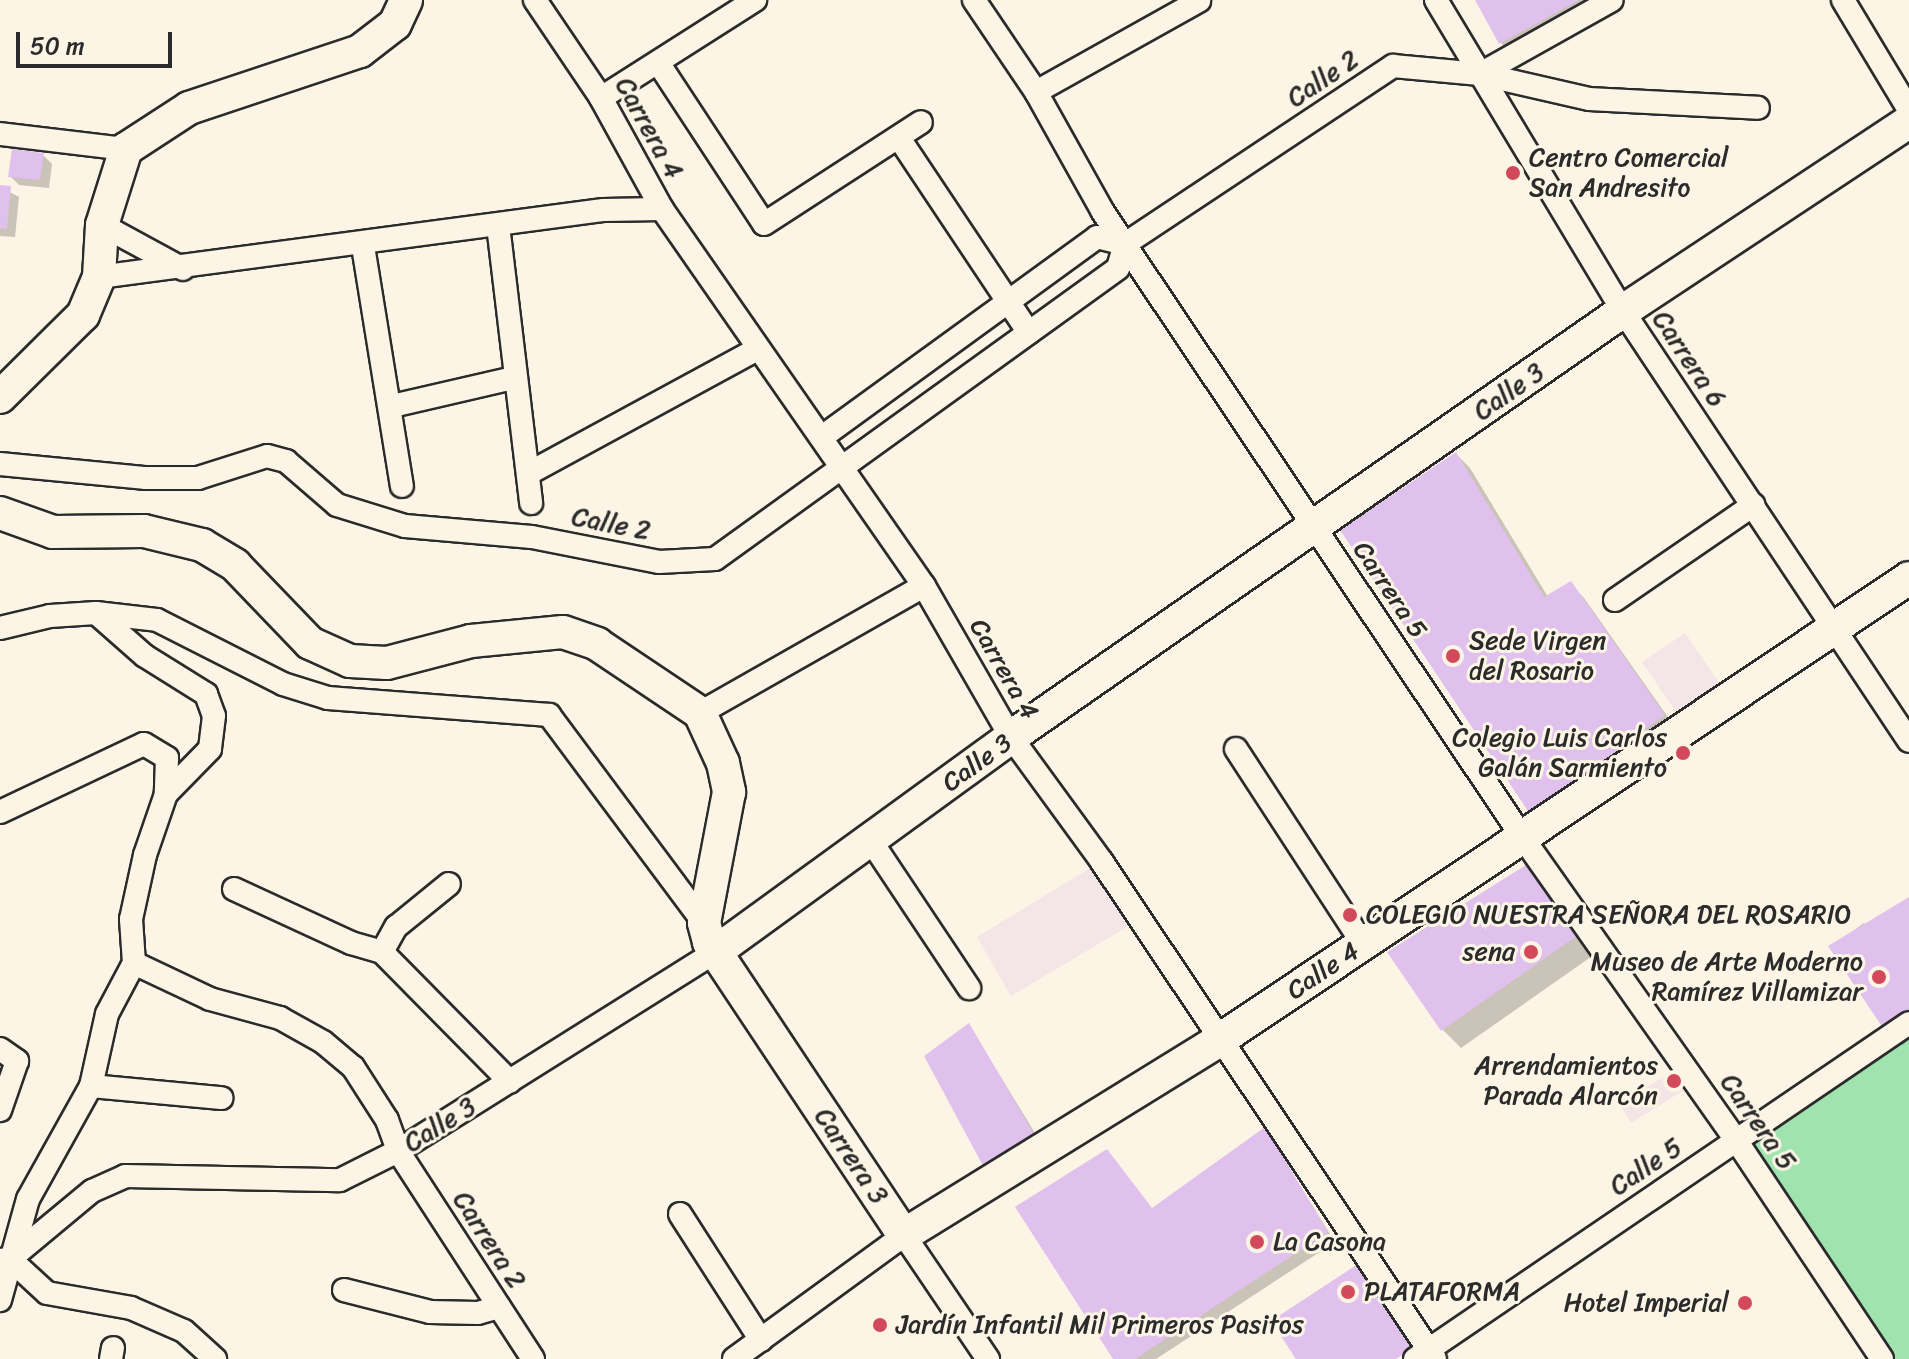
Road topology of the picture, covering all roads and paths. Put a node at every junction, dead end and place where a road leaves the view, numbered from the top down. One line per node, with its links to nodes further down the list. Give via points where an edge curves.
1 (406, 0): 19 (main road, via 395,24 360,51 189,108)
2 (535, 0): 12 (street, Carrera 4)
3 (755, 0): 9 (street)
4 (974, 0): 11 (street, Carrera 5)
5 (1436, 0): 10 (street, Carrera 6)
6 (1612, 0): 10 (street)
7 (1843, 0): 14 (street)
8 (1199, 1): 11 (street)
9 (659, 64): 12 (street); 18 (street, via 764,224)
10 (1480, 74): 13 (street, Calle 2, via 1589,99); 23 (street, Calle 2, via 1393,66); 28 (street, Carrera 6)
11 (1036, 92): 23 (street, Carrera 5)
12 (601, 98): 20 (street, Carrera 4)
13 (1758, 108)
14 (1909, 110)
15 (921, 122): 18 (street)
16 (1909, 122): 28 (main road, Calle 3)
17 (0, 134): 19 (street)
18 (899, 138): 27 (street)
19 (126, 149): 21 (main road)
20 (662, 209): 22 (street, via 603,210); 30 (street, Carrera 4)
21 (102, 225): 25 (street); 26 (main road)
22 (498, 225): 24 (street); 31 (street)
23 (1125, 244): 27 (street, via 1097,237); 29 (street, Calle 2, via 1118,268); 42 (street, Carrera 5)
24 (363, 246): 25 (street); 33 (street)
25 (184, 269): 26 (street)
26 (99, 277): 32 (main road, via 83,315)
27 (1007, 303): 29 (street); 34 (street)
28 (1623, 311): 40 (street, Carrera 6); 42 (main road, Calle 3)
29 (1029, 333): 36 (street, Calle 2)
30 (758, 349): 34 (street, Carrera 4); 37 (street)
31 (513, 378): 33 (street); 37 (street)
32 (0, 397)
33 (392, 406): 38 (street)
34 (822, 437): 36 (street, Carrera 4)
35 (0, 464): 36 (street, Calle 2, via 198,478 267,456 286,461 337,505 405,526 532,537 659,562 715,559)
36 (845, 468): 44 (street, Carrera 4)
37 (531, 472): 39 (street)
38 (402, 486)
39 (531, 503)
40 (1753, 505): 45 (street); 47 (street, Carrera 6)
41 (1, 517): 49 (main road, via 53,532 170,534 202,545 235,565 310,643 350,661 387,663 471,641 563,632 597,644)
42 (1315, 529): 50 (main road, Calle 3); 55 (street, Carrera 5)
43 (1909, 578): 47 (main road, Calle 4)
44 (924, 586): 49 (street); 50 (street, Carrera 4)
45 (1615, 600)
46 (96, 613): 48 (street, via 50,616); 53 (street, via 145,656 195,686 212,705 210,749); 59 (street, Carrera 3, via 157,620 283,684 328,698 542,713 557,721)
47 (1835, 627): 51 (street, Carrera 6); 55 (main road, Calle 4)
48 (0, 628)
49 (700, 713): 59 (main road, via 723,763 729,792)
50 (1011, 737): 56 (main road, Calle 3); 65 (street, Carrera 4)
51 (1909, 741)
52 (1236, 749): 60 (street)
53 (166, 794): 54 (street, via 167,758 144,744); 62 (street, via 131,919)
54 (0, 812)
55 (1523, 838): 60 (main road, Calle 4); 71 (street, Carrera 5)
56 (871, 841): 59 (main road, Calle 3); 63 (street)
57 (449, 884): 61 (street, via 396,927)
58 (234, 889): 61 (street)
59 (709, 938): 67 (street, Calle 3); 74 (main road, Carrera 3)
60 (1363, 944): 65 (main road, Calle 4)
61 (382, 952): 67 (street)
62 (134, 963): 68 (street, via 107,1014); 72 (street, Carrera 2, via 210,999 256,1007 323,1042 353,1067 387,1120)
63 (969, 988)
64 (1909, 1023): 71 (street, Calle 5)
65 (1221, 1039): 74 (main road, Calle 4); 80 (street, Carrera 4)
66 (0, 1049): 70 (street, via 17,1061)
67 (510, 1082): 72 (street, Calle 3)
68 (91, 1086): 69 (street); 75 (street, via 44,1165)
69 (221, 1098)
70 (0, 1110)
71 (1736, 1140): 80 (street, Calle 5); 85 (street, Carrera 5)
72 (398, 1151): 75 (street, Calle 3, via 340,1180 125,1176 59,1214); 78 (street, Carrera 2)
73 (680, 1214): 79 (street)
74 (904, 1235): 79 (street, Calle 4); 84 (street, Carrera 3)
75 (5, 1259): 77 (street); 81 (street, via 47,1293 131,1308 184,1331)
76 (344, 1290): 78 (street, via 430,1312 478,1313)
77 (0, 1300)
78 (499, 1307): 82 (street, Carrera 2)
79 (761, 1340): 83 (street, Calle 4)
80 (1427, 1356)
81 (215, 1359)
82 (533, 1359)
83 (734, 1359)
84 (988, 1359)
85 (1882, 1359)

